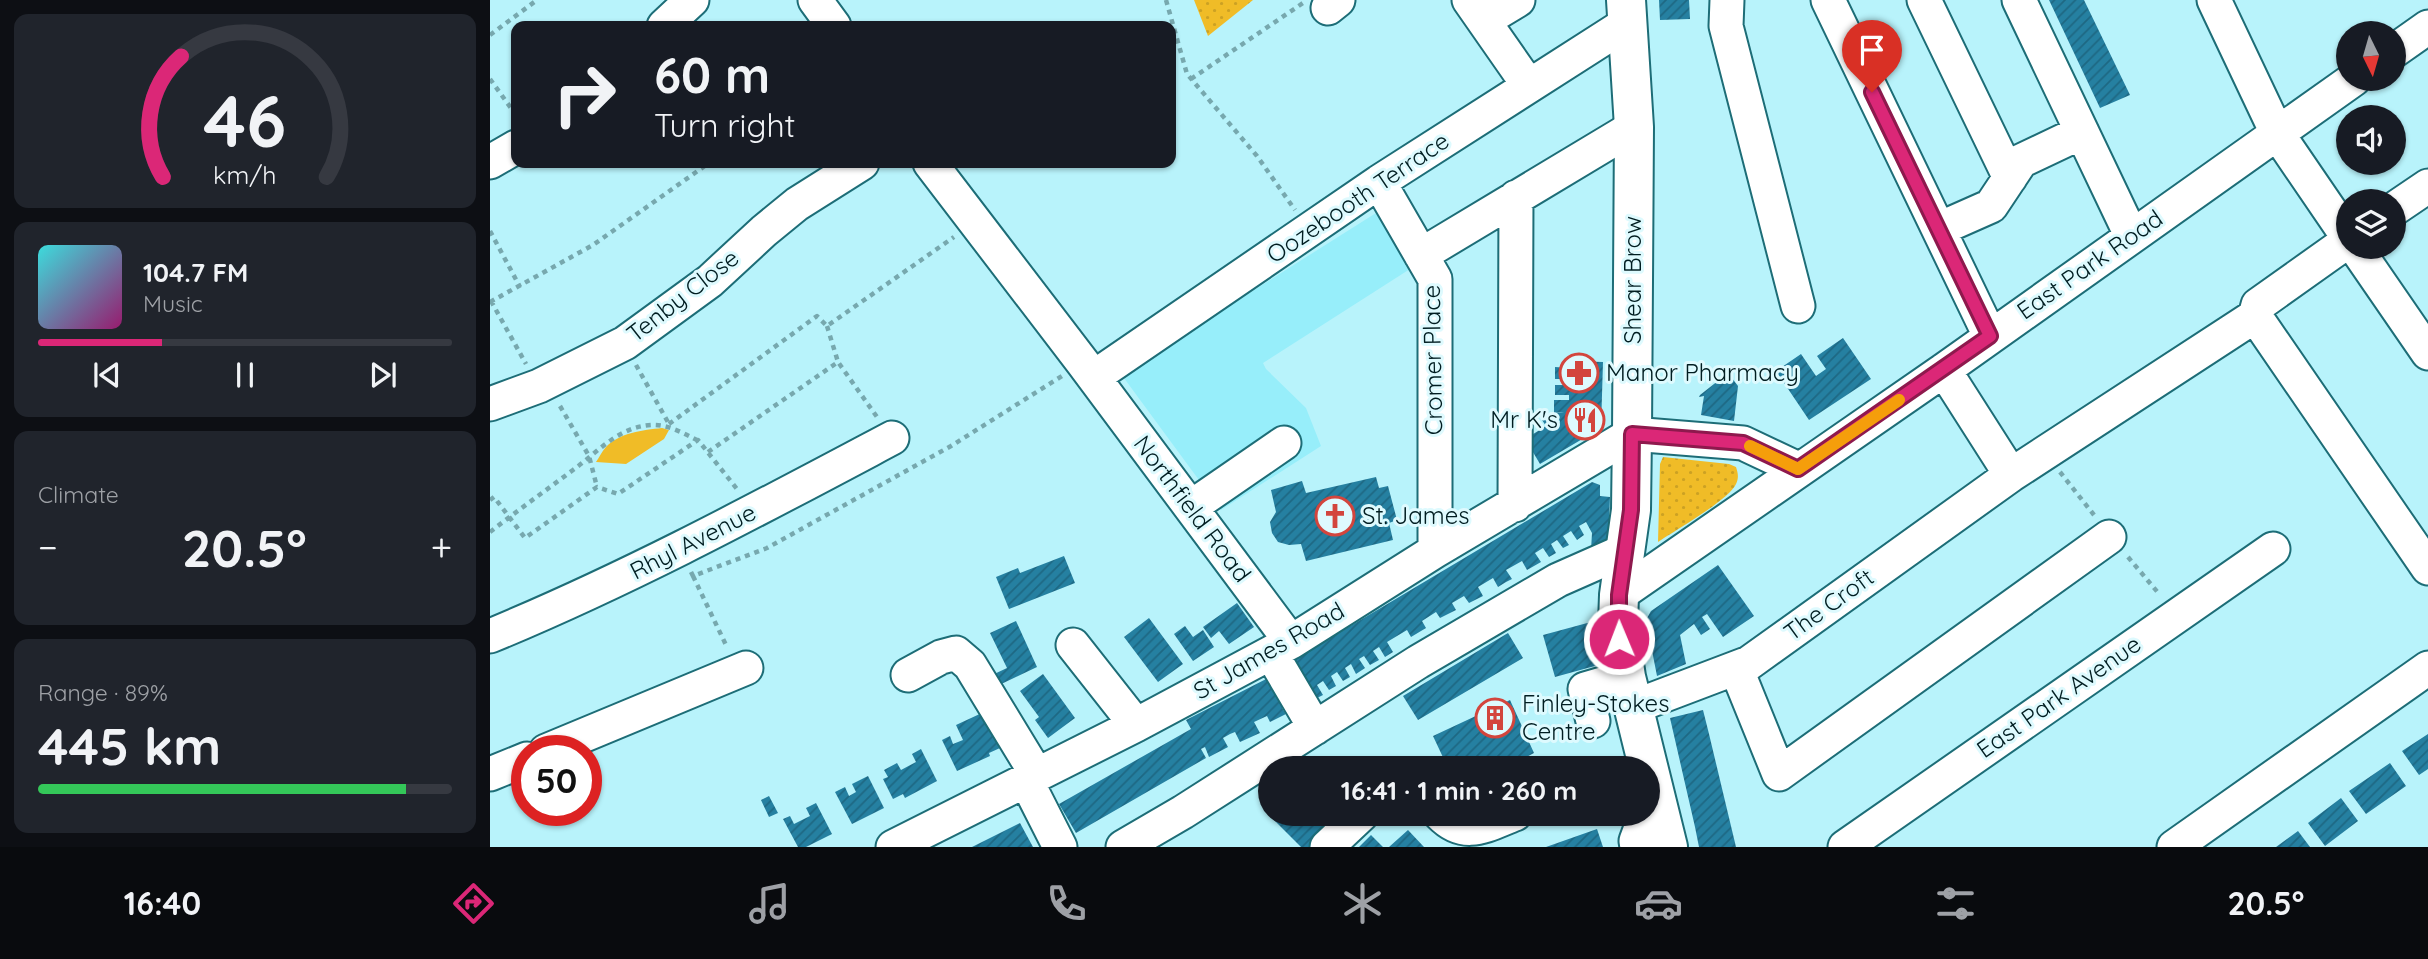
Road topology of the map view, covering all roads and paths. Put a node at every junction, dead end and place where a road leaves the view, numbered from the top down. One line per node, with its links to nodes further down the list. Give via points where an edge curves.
1 (537, 0): 18 (path)
2 (692, 0): 14 (street)
3 (815, 0): 15 (street)
4 (1166, 0): 16 (path)
5 (1518, 0): 12 (street)
6 (1727, 0): 50 (street, via 1726,26)
7 (1828, 0): 41 (street)
8 (1924, 0): 34 (street)
9 (2019, 0): 27 (street)
10 (2214, 0): 28 (street)
11 (1324, 3): 22 (path)
12 (1477, 10): 23 (street)
13 (1626, 12): 23 (street, Oozebooth Terrace); 26 (main road, Shear Brow)
14 (669, 21)
15 (830, 21)
16 (1172, 21)
17 (2428, 27): 20 (street)
18 (490, 35)
19 (1176, 35): 22 (path)
20 (2406, 43)
21 (490, 79): 25 (path)
22 (1191, 79): 43 (path, via 1256,156)
23 (1529, 86): 35 (street, Oozebooth Terrace)
24 (2337, 91): 28 (street, East Park Road)
25 (511, 108)
26 (1634, 127): 37 (street); 62 (main road, Shear Brow)
27 (2082, 132): 34 (street, via 2021,161); 44 (street)
28 (2277, 133): 39 (street); 44 (street, East Park Road)
29 (511, 150): 30 (street)
30 (490, 162)
31 (702, 168): 48 (path, via 593,245)
32 (854, 168): 54 (street, Tenby Close, via 797,204 710,281)
33 (934, 168): 40 (street, Northfield Road)
34 (2010, 178): 41 (street, via 1991,206)
35 (1379, 182): 43 (street, Oozebooth Terrace); 46 (street, Cromer Place)
36 (2428, 186): 38 (street)
37 (1516, 197): 46 (street); 72 (street)
38 (2406, 201)
39 (2336, 221)
40 (976, 222): 52 (path); 57 (street, Northfield Road)
41 (1939, 229): 53 (street)
42 (490, 231): 48 (path)
43 (1308, 231): 57 (street, Oozebooth Terrace)
44 (2131, 235): 53 (street, East Park Road)
45 (2336, 248): 51 (street, The Croft, via 2258,305)
46 (1421, 255): 80 (street, Cromer Place, via 1435,279)
47 (2363, 259): 55 (street)
48 (520, 287): 49 (path)
49 (491, 302): 59 (path)
50 (1798, 306)
51 (2255, 316): 69 (street, The Croft); 82 (street)
52 (827, 326): 56 (path); 61 (path, via 817,316)
53 (1990, 336): 58 (street, East Park Road)
54 (625, 343): 59 (street, Tenby Close); 61 (path)
55 (2428, 353)
56 (838, 362): 63 (path); 66 (path)
57 (1088, 370): 73 (street, Northfield Road); 81 (path, via 767,548)
58 (1944, 370): 68 (street, East Park Road); 69 (street)
59 (543, 384): 60 (street, Tenby Close); 67 (path)
60 (490, 404)
61 (670, 426): 64 (path); 67 (path, via 632,428)
62 (1632, 434): 68 (street, via 1743,443); 72 (street, St James Road); 79 (main road, Shear Brow)
63 (892, 438): 74 (street, Rhyl Avenue)
64 (698, 440): 66 (path); 70 (path, via 618,494)
65 (1284, 443): 73 (street)
66 (708, 452): 74 (path)
67 (589, 456): 70 (path); 75 (path)
68 (1798, 469): 83 (street, East Park Road)
69 (2011, 475): 87 (street, The Croft)
70 (597, 487): 75 (path, via 525,538)
71 (490, 500): 75 (path, via 494,497)
72 (1515, 505): 80 (street, St James Road)
73 (1191, 507): 86 (street, Northfield Road)
74 (755, 511): 81 (street, Rhyl Avenue)
75 (509, 517): 76 (path)
76 (490, 532)
77 (2109, 537): 87 (street, via 1779,774)
78 (2273, 549): 111 (street, East Park Avenue)
79 (1626, 550): 83 (main road, Shear Brow); 94 (street, via 1558,580)
80 (1435, 551): 86 (street, St James Road)
81 (686, 563): 84 (street, Rhyl Avenue); 89 (path, via 726,645)
82 (2428, 568)
83 (1619, 595): 91 (main road, Shear Brow, via 1618,624)
84 (490, 636)
85 (1073, 645): 93 (street)
86 (1281, 648): 93 (street, St James Road); 94 (street, Northfield Road)
87 (1736, 668): 91 (street, The Croft)
88 (2428, 668): 112 (street)
89 (746, 669): 95 (street)
90 (908, 675): 99 (street, via 956,653 970,664)
91 (1629, 692): 92 (street, The Croft, via 1585,689); 96 (main road, Shear Brow)
92 (1593, 721)
93 (1136, 725): 99 (street, St James Road)
94 (1315, 727): 107 (street)
95 (585, 735)
96 (1641, 756)
97 (511, 765): 98 (street)
98 (490, 774)
99 (1031, 778): 105 (street, St James Road); 106 (street)
100 (1349, 826): 108 (street)
101 (1455, 826): 102 (street, via 1468,830)
102 (1480, 826)
103 (1641, 826): 109 (street)
104 (1659, 826): 110 (main road, Shear Brow)
105 (893, 847)
106 (1060, 847)
107 (1123, 847)
108 (1327, 847)
109 (1637, 847)
110 (1668, 847)
111 (1845, 847)
112 (2175, 847)

